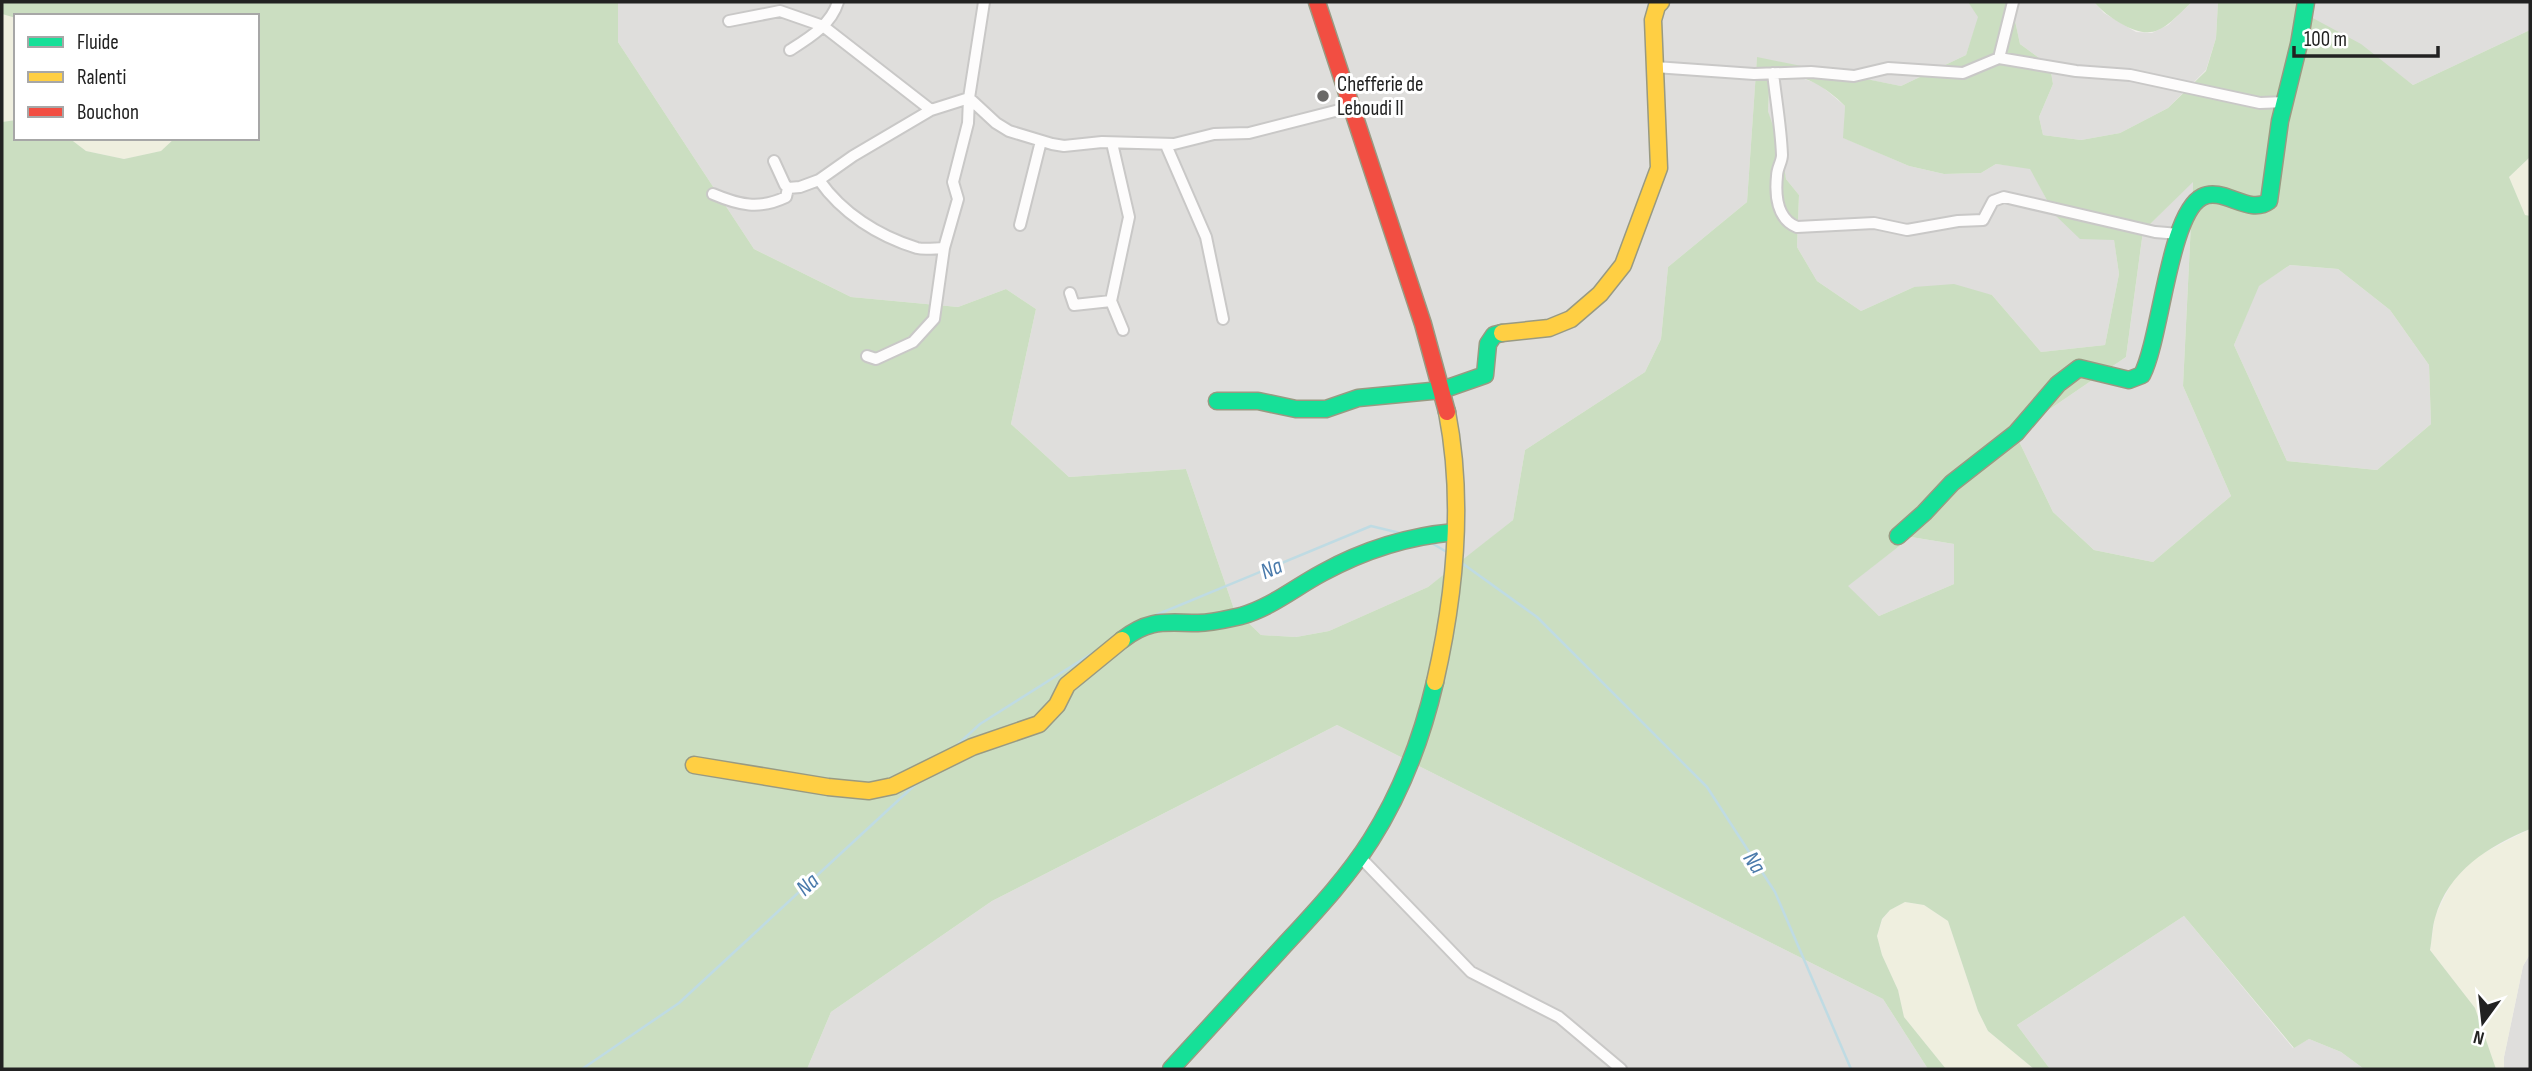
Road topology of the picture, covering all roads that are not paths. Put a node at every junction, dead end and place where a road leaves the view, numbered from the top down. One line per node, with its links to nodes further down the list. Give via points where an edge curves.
1 (838, 2): 9 (street)
2 (984, 2): 14 (street)
3 (1317, 2): 16 (street)
4 (1661, 2): 12 (street, via 1653,20)
5 (2013, 2): 11 (street)
6 (2306, 2): 15 (street)
7 (780, 6): 8 (street); 9 (street)
8 (729, 21)
9 (823, 26): 10 (street); 17 (street)
10 (790, 50)
11 (1999, 58): 13 (street, via 1963,73 1888,68 1854,76); 15 (street, via 2130,75 2260,103)
12 (1655, 67): 13 (street); 33 (street, via 1659,168 1623,265 1579,313 1562,324 1494,335 1488,344 1485,375)
13 (1773, 73): 26 (street, via 1782,155 1776,177 1780,213 1789,224 1874,223 1907,230 1983,220 1993,201 2004,197)
14 (969, 98): 17 (street); 18 (street, via 1003,128); 27 (street, via 968,123 953,182 958,199)
15 (2285, 102): 26 (street, via 2269,201 2256,206 2203,197 2188,208)
16 (1351, 107): 20 (street, via 1249,133 1213,134); 33 (street)
17 (931, 110): 22 (street)
18 (1041, 141): 19 (street, via 1064,146); 25 (street)
19 (1112, 143): 20 (street); 29 (street, via 1129,217)
20 (1166, 145): 30 (street, via 1206,237)
21 (774, 161): 23 (street)
22 (819, 180): 23 (street); 27 (street, via 833,200 863,224 919,248)
23 (789, 188): 24 (street, via 786,197 771,204 737,204)
24 (713, 194)
25 (1020, 225)
26 (2179, 234): 36 (street, via 2143,374 2129,380 2079,368 2058,384 2016,433 1952,483)
27 (944, 248): 32 (street, via 934,319 913,342 876,359)
28 (1070, 293): 29 (street, via 1074,304)
29 (1111, 301): 31 (street)
30 (1223, 319)
31 (1124, 330)
32 (867, 356)
33 (1442, 390): 34 (street, via 1358,398 1326,409); 35 (street, via 1455,462)
34 (1217, 401)
35 (1455, 532): 37 (street, via 1436,532 1344,562 1253,612 1204,623 1165,620 1137,628 1068,685 1039,724 972,747 893,786 869,791 828,787); 38 (street, via 1440,662 1423,732 1388,811)
36 (1898, 536)
37 (694, 765)
38 (1360, 857): 39 (street, via 1316,912); 40 (street, via 1471,972 1559,1017)
39 (1171, 1069)
40 (1620, 1069)

